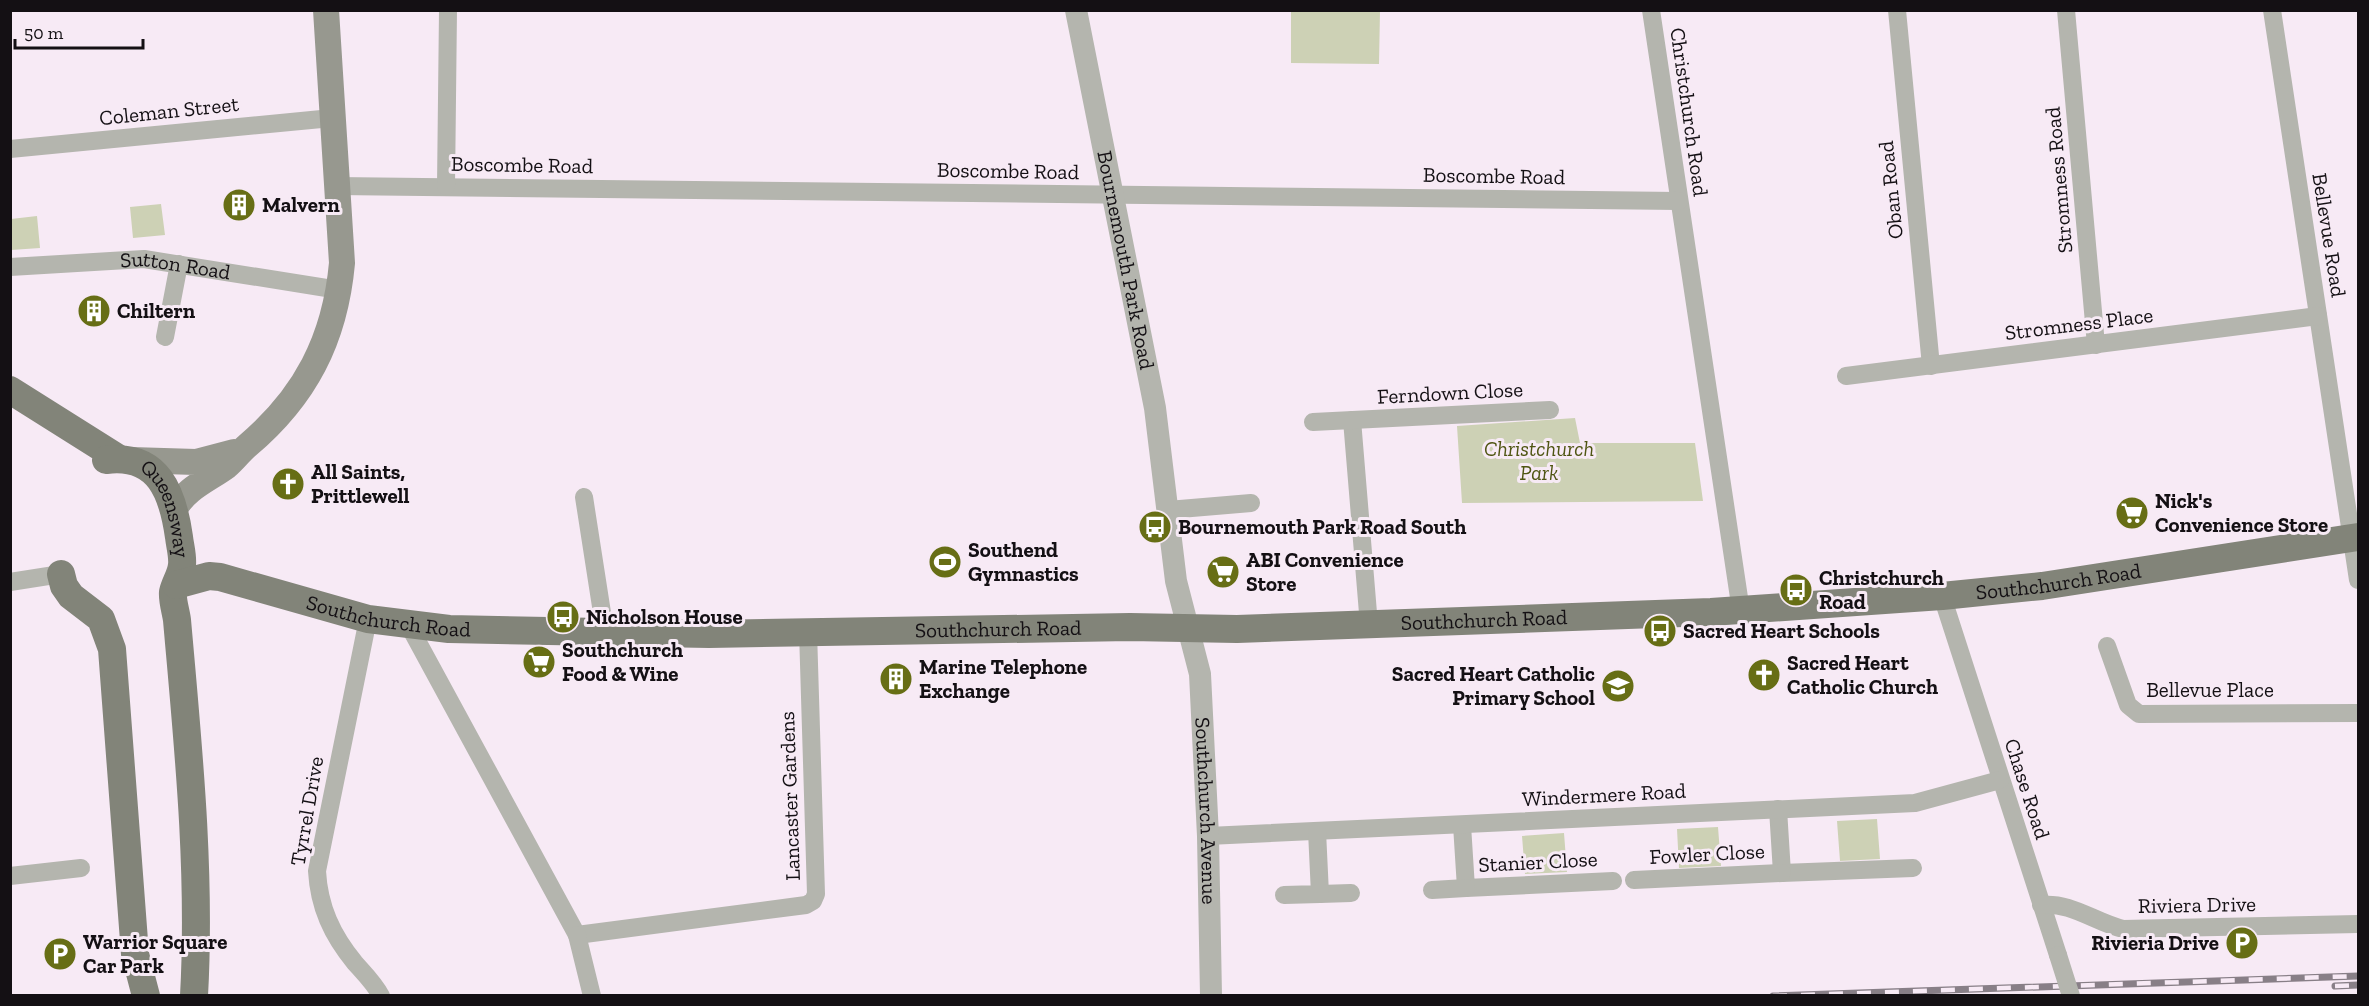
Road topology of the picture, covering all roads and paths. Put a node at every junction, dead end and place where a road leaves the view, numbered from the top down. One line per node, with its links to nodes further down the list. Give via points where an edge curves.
1 (326, 10): 8 (main road)
2 (448, 10): 11 (street)
3 (1076, 10): 12 (street, Bournemouth Park Road)
4 (1651, 10): 13 (street, Christchurch Road)
5 (1897, 10): 20 (street, Oban Road)
6 (2066, 10): 19 (street, Stromness Road)
7 (2272, 10): 17 (street, Bellevue Road)
8 (332, 118): 9 (street, Coleman Street); 10 (main road)
9 (10, 149)
10 (336, 186): 11 (street, Boscombe Road); 16 (main road, via 342,263)
11 (446, 186): 12 (street, Boscombe Road)
12 (1113, 195): 13 (street, Boscombe Road); 31 (street, Bournemouth Park Road, via 1155,408)
13 (1679, 201): 38 (street, Christchurch Road)
14 (179, 264): 15 (street, Sutton Road, via 144,259); 16 (street, Sutton Road); 18 (street)
15 (10, 267)
16 (339, 290): 26 (main road, via 329,328 301,386 266,431)
17 (2318, 316): 19 (street, Stromness Place); 32 (street, Bellevue Road)
18 (165, 337)
19 (2096, 345): 20 (street, Stromness Place)
20 (1931, 366): 21 (street, Stromness Place)
21 (1846, 376)
22 (10, 390): 27 (main road, Queensway)
23 (1550, 410): 24 (street, Ferndown Close)
24 (1352, 420): 25 (street, Ferndown Close); 41 (street, Ferndown Close)
25 (1313, 422)
26 (244, 448): 27 (main road, via 196,462); 30 (main road, via 228,465 180,499)
27 (117, 459): 30 (main road, Queensway, via 150,469 170,493)
28 (584, 497): 44 (street)
29 (1251, 503): 31 (street)
30 (174, 510): 36 (main road, Queensway, via 182,564)
31 (1168, 510): 42 (street, Bournemouth Park Road, via 1176,581)
32 (2356, 538): 34 (street, Bellevue Road); 37 (main road, Southchurch Road, via 2042,586)
33 (61, 574): 35 (street); 66 (main road, via 71,596 101,619 112,649 135,954)
34 (2358, 580)
35 (10, 582)
36 (175, 589): 39 (main road, Southchurch Road, via 209,576 220,577); 67 (main road, Queensway, via 193,813 197,904)
37 (1942, 596): 38 (main road, Southchurch Road); 47 (street, Chase Road)
38 (1741, 611): 41 (main road, Southchurch Road)
39 (368, 619): 40 (main road, Southchurch Road); 68 (street, Tyrrel Drive, via 317,871 331,930)
40 (408, 624): 44 (main road, Southchurch Road, via 449,629); 65 (street)
41 (1369, 625): 42 (main road, Southchurch Road)
42 (1188, 628): 43 (main road, Southchurch Road); 51 (street, Southchurch Avenue, via 1200,674)
43 (808, 631): 44 (main road, Southchurch Road); 65 (street, Lancaster Gardens, via 816,894 813,901)
44 (605, 633)
45 (2107, 646): 46 (street, Bellevue Place, via 2128,705 2139,714)
46 (2358, 713)
47 (2000, 780): 48 (street, Windermere Road, via 1915,803); 63 (street, Chase Road)
48 (1778, 809): 49 (street, Windermere Road); 54 (street, Fowler Close)
49 (1462, 825): 50 (street, Windermere Road); 58 (street, Stanier Close)
50 (1317, 831): 51 (street, Windermere Road); 61 (street)
51 (1208, 836): 70 (street, Southchurch Avenue)
52 (81, 868): 55 (street)
53 (1913, 868): 54 (street, Fowler Close)
54 (1782, 873): 56 (street, Fowler Close)
55 (10, 876)
56 (1634, 880)
57 (1613, 881): 58 (street, Stanier Close)
58 (1466, 888): 59 (street, Stanier Close)
59 (1432, 890)
60 (1352, 893): 61 (street)
61 (1320, 894): 62 (street)
62 (1284, 895)
63 (2041, 905): 64 (street, Riviera Drive, via 2065,906 2123,929); 71 (street, Chase Road, bridge)
64 (2358, 924)
65 (577, 935): 69 (street)
66 (146, 996)
67 (194, 996)
68 (381, 996)
69 (592, 996)
70 (1211, 996)
71 (2071, 996)

